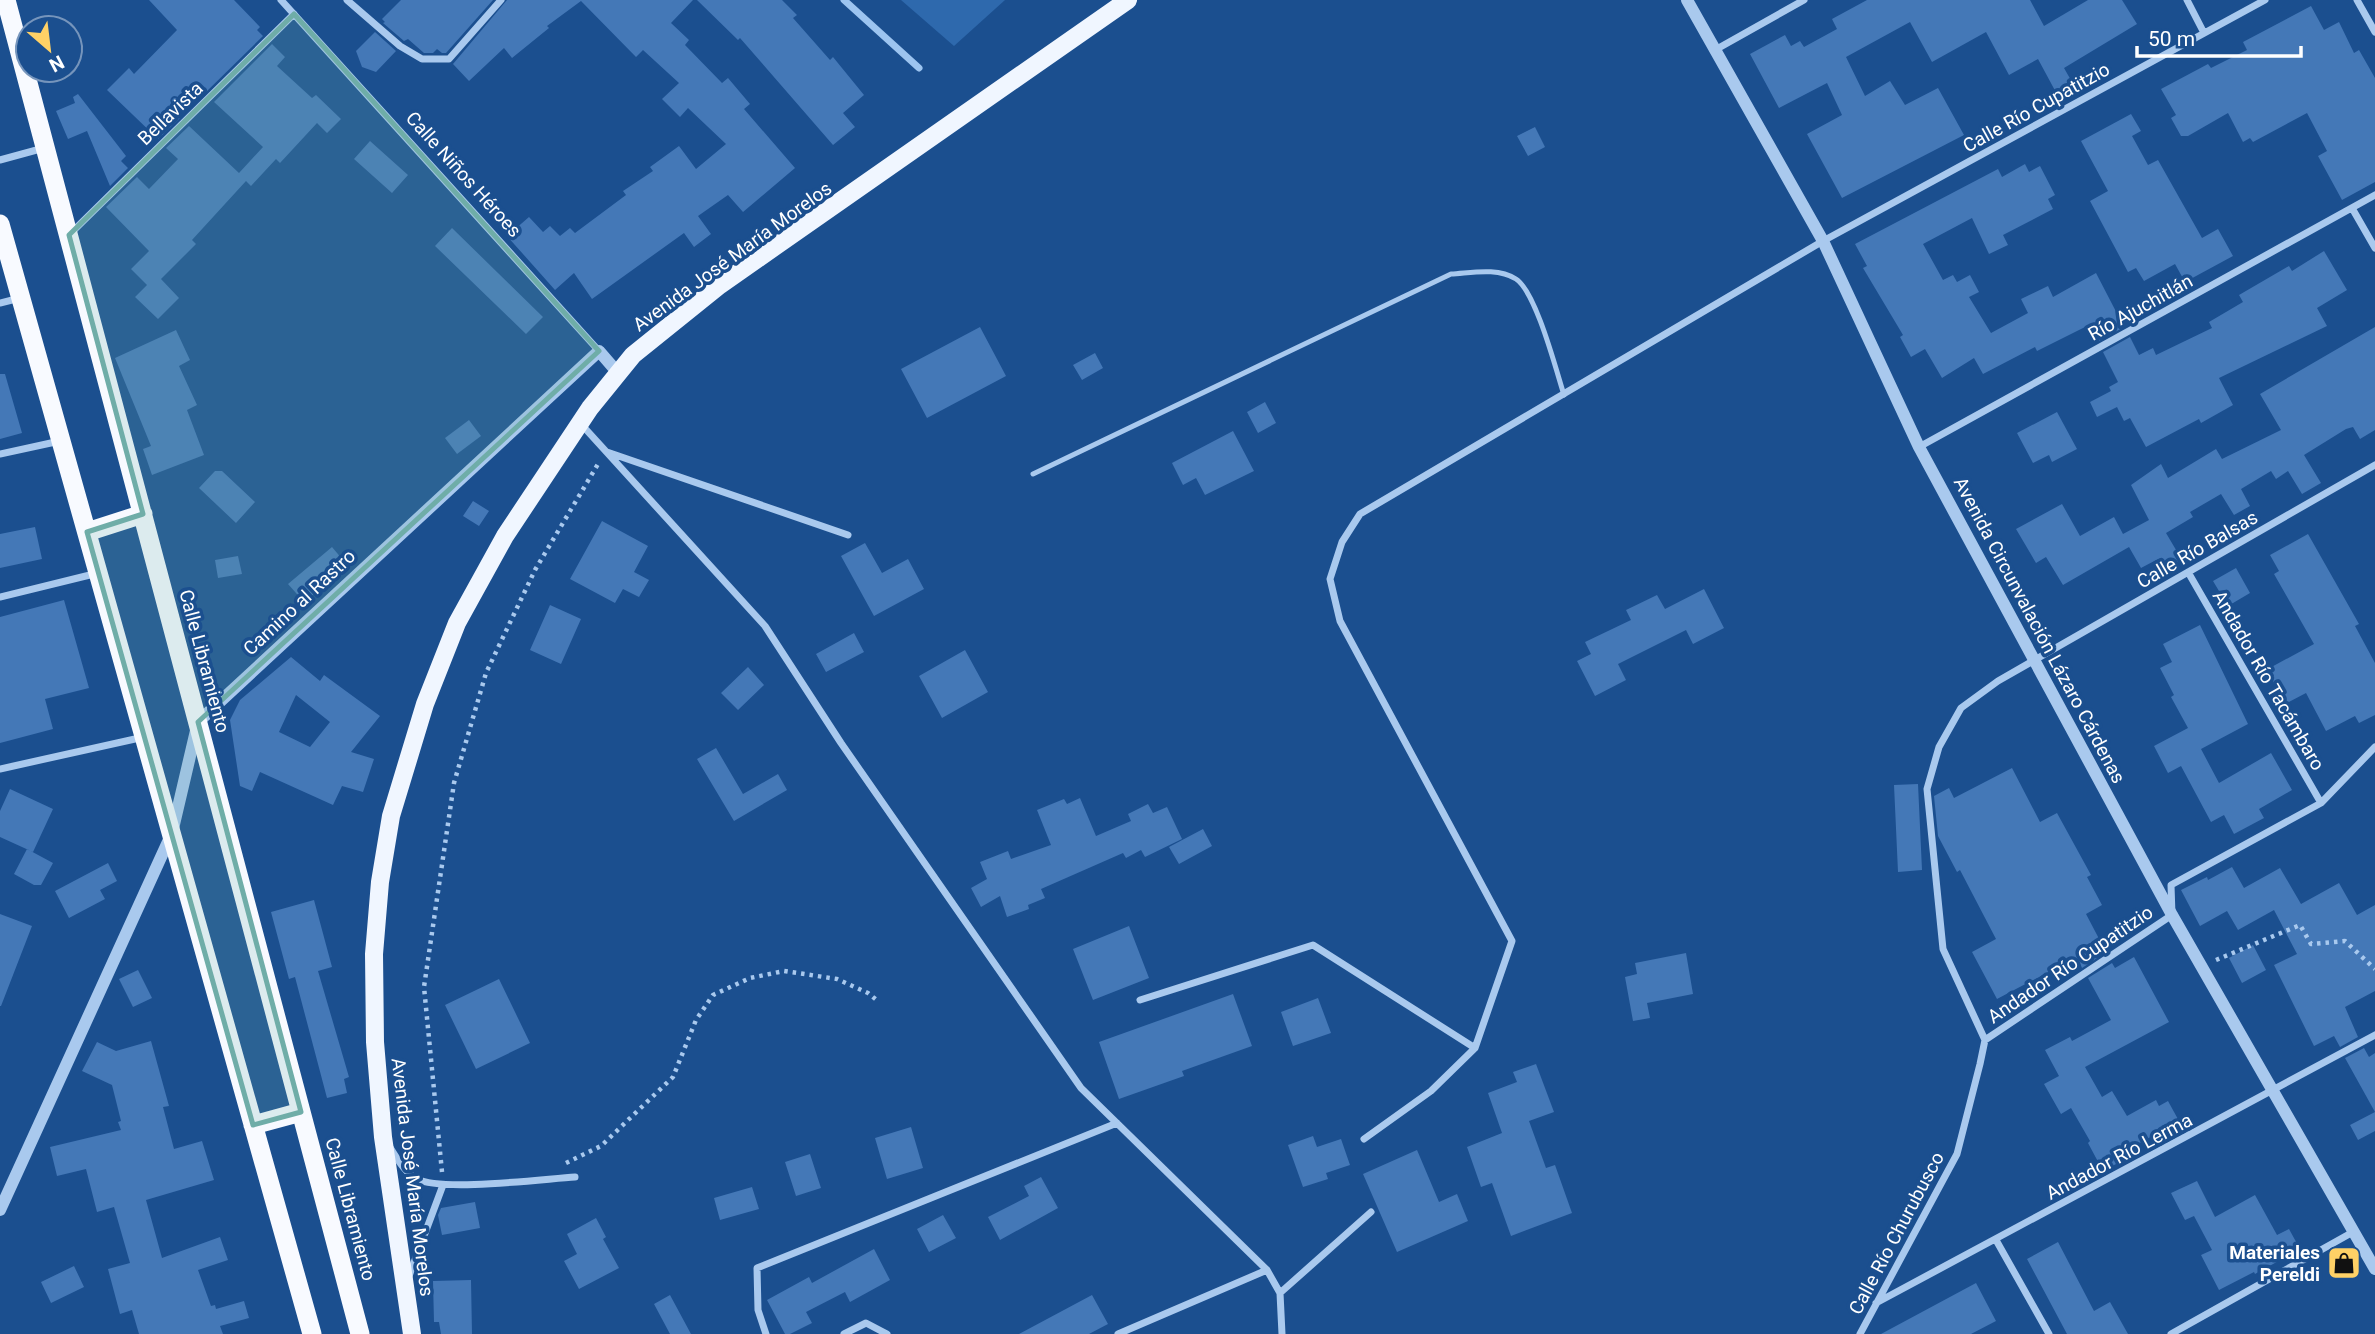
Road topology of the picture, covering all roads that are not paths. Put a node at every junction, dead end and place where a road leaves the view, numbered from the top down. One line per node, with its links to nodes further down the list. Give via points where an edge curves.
1 (6, 0): 15 (highway, Calle Libramiento)
2 (281, 0): 11 (street, Calle Niños Héroes)
3 (347, 0): 4 (street, via 422,59 449,59)
4 (501, 0)
5 (1128, 0): 26 (main road, Avenida José María Morelos, via 720,285 664,328)
6 (1687, 0): 14 (street, Avenida Circunvalación Lázaro Cárdenas)
7 (1804, 0): 14 (street)
8 (2187, 0): 13 (street)
9 (2265, 0): 13 (street, Calle Río Cupatitzio)
10 (2357, 0): 12 (street)
11 (294, 14): 20 (street, Bellavista); 25 (street, Calle Niños Héroes)
12 (2375, 32)
13 (2204, 33): 21 (street, Calle Río Cupatitzio)
14 (1715, 50): 21 (street, Avenida Circunvalación Lázaro Cárdenas)
15 (45, 148): 16 (street); 20 (highway, Calle Libramiento)
16 (0, 160)
17 (2375, 195): 18 (street, Río Ajuchitlán)
18 (2352, 208): 22 (street); 30 (street, Río Ajuchitlán)
19 (0, 224): 23 (highway)
20 (69, 235): 35 (highway, Calle Libramiento)
21 (1823, 241): 27 (street, Calle Río Cupatitzio); 30 (street, Avenida Circunvalación Lázaro Cárdenas)
22 (2375, 248)
23 (21, 298): 24 (street); 29 (highway)
24 (0, 303)
25 (599, 351): 26 (street, Calle Niños Héroes); 42 (street, Camino al Rastro)
26 (618, 373): 28 (main road, Avenida José María Morelos)
27 (1564, 395): 34 (lane, via 1532,301 1516,279 1489,271 1451,274); 52 (street, Calle Río Cupatitzio, via 1360,514 1342,542 1330,579 1339,621 1512,941)
28 (580, 424): 31 (street); 57 (main road, Avenida José María Morelos, via 505,536 457,623 425,704 391,816 374,954)
29 (61, 440): 32 (street); 36 (highway)
30 (1919, 447): 41 (street, Avenida Circunvalación Lázaro Cárdenas)
31 (606, 451): 37 (street); 55 (street, via 765,626 1074,1077)
32 (0, 454)
33 (2375, 465): 38 (street, Calle Río Balsas)
34 (1033, 474)
35 (143, 514): 36 (highway); 42 (highway, Calle Libramiento)
36 (87, 532): 39 (highway)
37 (848, 535)
38 (2189, 572): 41 (street, Calle Río Balsas); 46 (street, Andador Río Tacámbaro)
39 (98, 573): 40 (street); 43 (highway)
40 (0, 597)
41 (2034, 660): 48 (street, Avenida Circunvalación Lázaro Cárdenas); 51 (street, via 1961,708 1939,747 1927,789 1943,949)
42 (198, 722): 47 (street); 54 (highway, Calle Libramiento)
43 (145, 736): 45 (street); 47 (highway)
44 (2375, 747): 46 (street)
45 (0, 769)
46 (2322, 803): 48 (street, via 2171,886)
47 (172, 834): 56 (highway); 61 (street)
48 (2172, 915): 51 (street, Andador Río Cupatitzio); 53 (street, Avenida Circunvalación Lázaro Cárdenas)
49 (1140, 1000): 52 (street, via 1313,945)
50 (2375, 1035): 53 (street, Andador Río Lerma)
51 (1985, 1040): 69 (street, Calle Río Churubusco, via 1957,1154)
52 (1475, 1048): 58 (street, via 1431,1091)
53 (2273, 1092): 63 (street, Avenida Circunvalación Lázaro Cárdenas); 64 (street, Andador Río Lerma)
54 (301, 1112): 56 (highway); 71 (highway, Calle Libramiento)
55 (1117, 1123): 66 (street); 73 (street, via 757,1268 758,1310)
56 (253, 1125): 70 (highway)
57 (383, 1137): 60 (street, via 406,1170 419,1180); 67 (main road, Avenida José María Morelos)
58 (1364, 1139)
59 (576, 1177): 60 (street)
60 (443, 1185): 67 (street)
61 (0, 1210)
62 (1371, 1213): 68 (street)
63 (2353, 1232): 65 (street, Avenida Circunvalación Lázaro Cárdenas); 80 (street)
64 (1996, 1240): 69 (street, Andador Río Lerma); 79 (street)
65 (2375, 1269)
66 (1267, 1270): 68 (street); 76 (street)
67 (405, 1286): 72 (main road, Avenida José María Morelos)
68 (1280, 1293): 77 (street)
69 (1876, 1303): 78 (street, Calle Río Churubusco)
70 (313, 1334)
71 (360, 1334)
72 (412, 1334)
73 (766, 1334)
74 (844, 1334): 75 (street, via 866,1323)
75 (887, 1334)
76 (1118, 1334)
77 (1282, 1334)
78 (1860, 1334)
79 (2049, 1334)
80 (2171, 1334)

